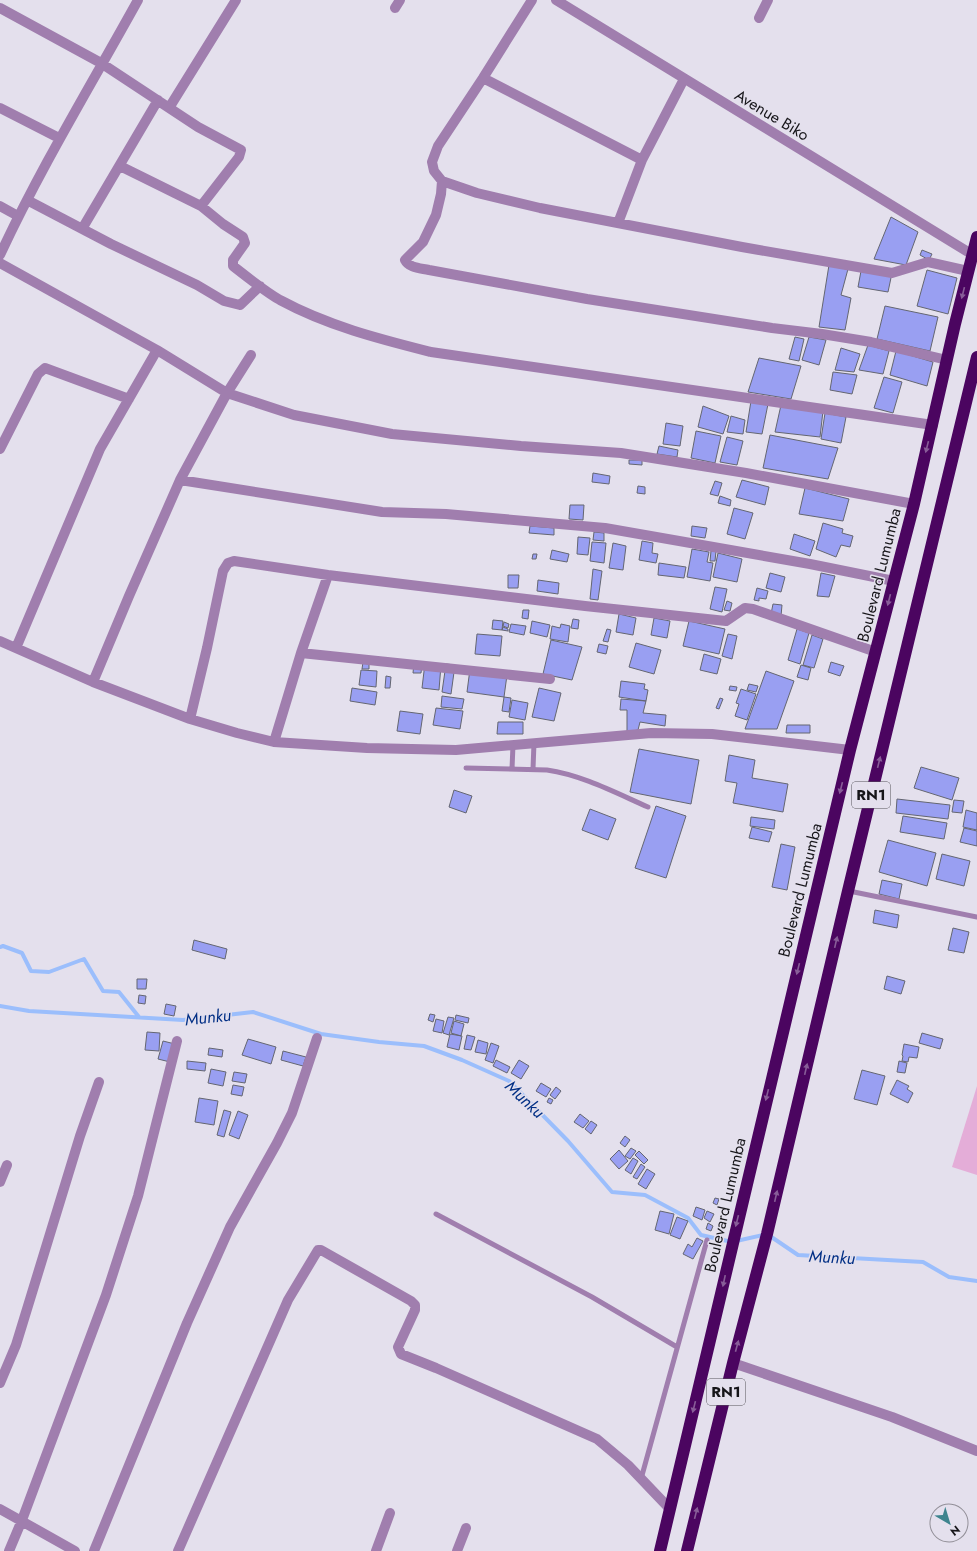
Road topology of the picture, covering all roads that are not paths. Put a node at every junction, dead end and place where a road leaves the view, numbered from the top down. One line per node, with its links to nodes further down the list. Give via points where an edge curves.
1 (138, 0): 8 (street)
2 (236, 0): 13 (street)
3 (532, 0): 9 (street)
4 (556, 0): 10 (street, Avenue Biko)
5 (768, 0): 7 (street)
6 (0, 8): 8 (street)
7 (758, 18)
8 (102, 63): 11 (street); 14 (street)
9 (483, 78): 15 (street); 17 (street, via 434,156 434,171)
10 (684, 79): 15 (street); 26 (street, Avenue Biko)
11 (158, 100): 13 (street); 16 (street)
12 (0, 108): 14 (street)
13 (169, 108): 20 (street, via 198,128 240,150 240,157)
14 (59, 138): 18 (street)
15 (642, 160): 22 (street)
16 (120, 166): 20 (street); 23 (street)
17 (442, 181): 22 (street, via 477,193); 33 (street, via 442,194 430,228 423,242 405,260 413,267 587,299 871,342)
18 (27, 200): 21 (street); 23 (street)
19 (0, 206): 21 (street)
20 (201, 206): 29 (street, via 243,237 244,245 233,260 233,266)
21 (18, 216): 25 (street)
22 (618, 223): 28 (street, via 892,273 928,262)
23 (82, 229): 29 (street, via 232,304 240,305)
24 (977, 238): 26 (highway, Boulevard Lumumba / RN1)
25 (0, 255)
26 (973, 255): 28 (highway, Boulevard Lumumba / RN1)
27 (0, 262): 30 (street)
28 (968, 271): 33 (highway, Boulevard Lumumba / RN1, one-way to 33)
29 (260, 286): 36 (street, via 280,300 323,320 366,336 431,352)
30 (157, 350): 34 (street); 35 (street)
31 (251, 355): 34 (street)
32 (977, 357): 57 (highway, RN1, one-way to 32)
33 (947, 360): 36 (highway, Boulevard Lumumba / RN1)
34 (227, 393): 38 (street); 39 (street, via 294,415 392,434 621,453)
35 (129, 399): 37 (street, via 45,368 38,374); 43 (street, via 100,449)
36 (933, 425): 39 (highway, Boulevard Lumumba / RN1, one-way to 39)
37 (0, 449)
38 (180, 480): 41 (street, via 382,512 446,514 605,528); 47 (street)
39 (914, 504): 41 (highway, Boulevard Lumumba / RN1)
40 (328, 575): 44 (street, via 726,621 745,608); 45 (street); 48 (street, via 234,561 228,563 223,571)
41 (894, 581): 44 (highway, Boulevard Lumumba / RN1, one-way to 44)
42 (0, 641): 43 (street)
43 (16, 648): 47 (street)
44 (876, 652): 52 (highway, Boulevard Lumumba / RN1)
45 (301, 653): 46 (street); 49 (street)
46 (550, 679)
47 (93, 682): 48 (street)
48 (190, 719): 49 (street)
49 (274, 742): 51 (street, via 456,750)
50 (534, 743): 51 (street); 52 (street, via 651,733 712,734); 55 (lane)
51 (513, 745): 54 (lane)
52 (850, 750): 72 (highway, Boulevard Lumumba / RN1, one-way to 72)
53 (466, 768): 54 (lane)
54 (512, 769): 55 (lane)
55 (533, 769): 56 (lane, via 558,771 577,777)
56 (648, 806)
57 (848, 890): 58 (lane); 67 (highway, RN1, one-way to 57, via 767,1234)
58 (977, 917)
59 (317, 1038): 78 (street, via 292,1113 227,1234 187,1323)
60 (177, 1041): 74 (street, via 133,1211 106,1295)
61 (100, 1082): 68 (street, via 80,1136 16,1345)
62 (7, 1165): 63 (street)
63 (0, 1182)
64 (436, 1214): 66 (lane, via 592,1297)
65 (707, 1240): 66 (lane)
66 (678, 1347): 70 (lane)
67 (733, 1363): 69 (street, via 892,1416); 83 (highway, RN1, one-way to 67)
68 (0, 1383)
69 (977, 1451)
70 (641, 1479): 72 (street); 79 (street, via 598,1439 401,1354 398,1347 415,1305 318,1250 288,1300)
71 (0, 1508): 74 (street)
72 (669, 1508): 82 (highway, Boulevard Lumumba / RN1)
73 (390, 1513): 80 (street)
74 (22, 1520): 76 (street); 77 (street)
75 (466, 1528): 81 (street)
76 (9, 1551)
77 (75, 1551)
78 (94, 1551)
79 (178, 1551)
80 (376, 1551)
81 (457, 1551)
82 (660, 1551)
83 (687, 1551)

